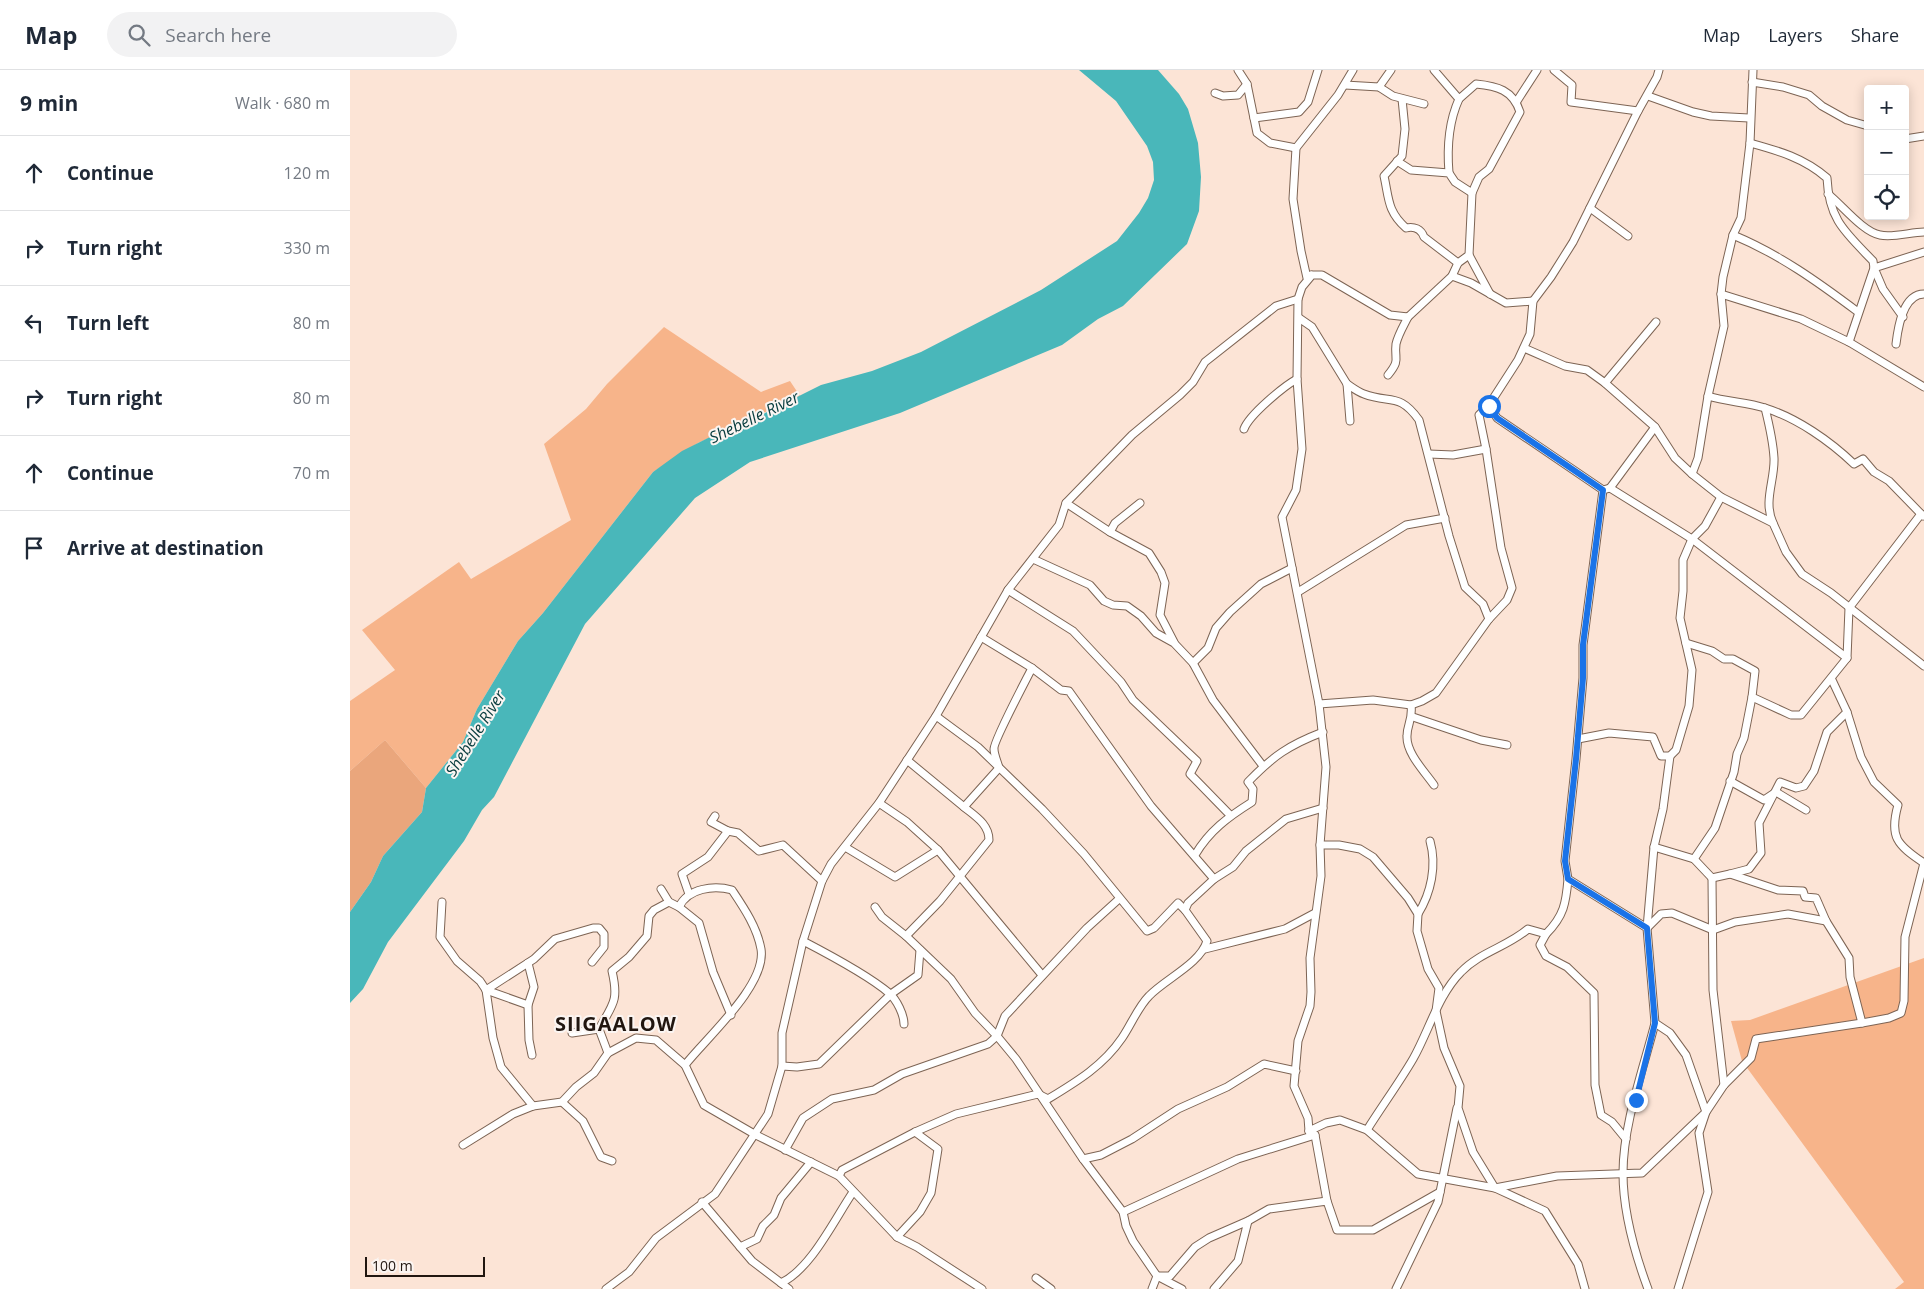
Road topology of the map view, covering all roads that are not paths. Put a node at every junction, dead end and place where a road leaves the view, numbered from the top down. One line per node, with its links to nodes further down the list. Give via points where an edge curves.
1 (1238, 70): 11 (street)
2 (1318, 70): 21 (street, via 1308,102 1299,112)
3 (1353, 70): 12 (street)
4 (1391, 70): 13 (street)
5 (1434, 70): 17 (street)
6 (1537, 70): 18 (street)
7 (1554, 70): 20 (street, via 1572,85 1571,102)
8 (1659, 70): 15 (street)
9 (1753, 70): 10 (street)
10 (1752, 82): 22 (street); 23 (street, via 1809,95 1847,120)
11 (1247, 84): 14 (street, via 1238,95); 21 (street)
12 (1345, 85): 13 (street); 27 (street)
13 (1379, 87): 16 (street)
14 (1215, 93)
15 (1648, 96): 20 (street); 22 (street, via 1711,116)
16 (1402, 99): 19 (street); 28 (street, via 1405,145)
17 (1459, 99): 18 (street, via 1476,84 1497,86); 29 (street, via 1449,141)
18 (1517, 101): 30 (street, via 1519,116)
19 (1424, 104)
20 (1638, 112): 32 (street)
21 (1254, 118): 27 (street, via 1257,133 1270,143)
22 (1750, 118): 26 (street)
23 (1864, 125)
24 (1924, 136): 25 (street)
25 (1909, 138)
26 (1750, 143): 31 (street, via 1789,153 1817,169 1827,178); 34 (street, via 1741,218)
27 (1296, 148): 40 (street, via 1293,199 1307,278)
28 (1397, 162): 29 (street, via 1411,170); 38 (street, via 1384,176 1386,198 1392,211 1406,228 1417,228)
29 (1449, 173): 30 (street, via 1455,182)
30 (1472, 193): 37 (street)
31 (1828, 194): 33 (street, via 1863,226 1880,235); 39 (street, via 1840,226 1873,261)
32 (1590, 208): 35 (street); 46 (street, via 1552,276)
33 (1924, 232)
34 (1733, 235): 43 (street); 47 (street, via 1764,248)
35 (1628, 236)
36 (1924, 252): 39 (street)
37 (1469, 255): 38 (street); 42 (street)
38 (1458, 262): 41 (street)
39 (1874, 268): 47 (street); 49 (street, via 1883,289)
40 (1312, 274): 45 (street); 48 (street, via 1322,275 1390,315)
41 (1452, 276): 42 (street); 48 (street)
42 (1490, 294): 46 (street, via 1506,302)
43 (1722, 294): 52 (street, via 1801,319); 60 (street, via 1724,326)
44 (1924, 294): 49 (street, via 1910,300)
45 (1298, 299): 50 (street); 71 (street, via 1276,306 1205,362 1180,396 1132,435)
46 (1532, 301): 54 (street, via 1530,334)
47 (1858, 312): 52 (street)
48 (1408, 317): 55 (street, via 1396,345 1396,365)
49 (1903, 317): 53 (street)
50 (1299, 318): 56 (street); 58 (street, via 1312,327)
51 (1656, 322): 57 (street)
52 (1849, 342): 59 (street)
53 (1896, 344)
54 (1524, 348): 57 (street, via 1565,366 1587,370); 61 (street)
55 (1388, 375)
56 (1297, 379): 65 (street, via 1282,388 1247,420); 79 (street, via 1301,465 1296,490 1282,517)
57 (1605, 383): 64 (street)
58 (1347, 384): 63 (street); 67 (street, via 1365,394 1390,398 1410,407 1420,420)
59 (1924, 387)
60 (1708, 396): 62 (street); 68 (street, via 1698,458)
61 (1489, 406): 66 (street, via 1479,415); 69 (street, via 1497,418)
62 (1765, 408): 73 (street, via 1837,448 1854,464 1863,459); 75 (street, via 1774,460 1769,514)
63 (1350, 421)
64 (1655, 427): 68 (street, via 1675,458); 69 (street)
65 (1244, 428)
66 (1486, 449): 67 (street); 83 (street, via 1501,548 1512,588 1507,600)
67 (1429, 454): 74 (street)
68 (1692, 474): 70 (street)
69 (1606, 489): 77 (street); 99 (street, via 1583,645)
70 (1721, 497): 75 (street); 77 (street, via 1705,526)
71 (1066, 503): 76 (street); 78 (street, via 1059,525)
72 (1140, 504): 76 (street, via 1115,523)
73 (1923, 515): 82 (street)
74 (1445, 518): 81 (street, via 1406,525); 83 (street, via 1465,587 1483,604)
75 (1773, 523): 82 (street, via 1786,552 1802,574)
76 (1110, 532): 85 (street, via 1149,553 1161,572 1166,583 1160,615)
77 (1692, 539): 86 (street, via 1683,560 1684,591 1680,618); 87 (street)
78 (1033, 559): 80 (street); 85 (street, via 1090,585 1104,601 1127,606 1156,633)
79 (1292, 568): 81 (street); 88 (street, via 1261,584 1230,612 1216,628 1208,648)
80 (1008, 590): 84 (street); 112 (street, via 1073,631 1097,654 1133,700 1197,762 1190,774)
81 (1298, 592): 93 (street)
82 (1849, 608): 87 (street); 89 (street)
83 (1489, 619): 94 (street, via 1436,692)
84 (981, 637): 90 (street); 96 (street)
85 (1174, 643): 88 (street)
86 (1686, 643): 92 (street, via 1755,670); 101 (street, via 1692,670 1689,706 1676,750)
87 (1847, 658): 91 (street)
88 (1193, 663): 103 (street, via 1218,707)
89 (1924, 666)
90 (1032, 668): 104 (street, via 995,739); 120 (street, via 1061,690 1069,691 1151,806)
91 (1832, 680): 92 (street, via 1801,715 1791,716); 95 (street)
92 (1752, 697): 105 (street, via 1744,738)
93 (1319, 704): 94 (street, via 1374,700); 98 (street)
94 (1411, 705): 97 (street)
95 (1847, 712): 107 (street, via 1827,732 1814,771 1804,786 1796,788 1780,782); 155 (street, via 1861,757 1874,782 1898,805 1893,822 1894,835 1910,854 1924,863 1905,937 1901,1013)
96 (936, 716): 102 (street); 104 (street, via 978,747)
97 (1413, 717): 100 (street, via 1481,740); 106 (street, via 1407,736 1409,748)
98 (1323, 732): 103 (street, via 1292,744); 110 (street, via 1326,767)
99 (1578, 739): 101 (street, via 1609,733 1653,738 1661,756); 126 (street, via 1565,861)
100 (1508, 745)
101 (1670, 756): 118 (street)
102 (907, 760): 108 (street); 109 (street)
103 (1262, 766): 112 (street, via 1248,782 1253,789 1252,802)
104 (999, 768): 109 (street); 130 (street, via 1084,854)
105 (1730, 782): 107 (street, via 1764,800); 121 (street, via 1715,828)
106 (1434, 785)
107 (1776, 792): 111 (street); 122 (street, via 1760,823 1761,853 1749,868)
108 (879, 803): 117 (street); 119 (street, via 907,822)
109 (964, 807): 123 (street, via 982,822 989,840)
110 (1323, 808): 116 (street); 125 (street, via 1286,819 1246,851 1233,867)
111 (1806, 810)
112 (1230, 815): 120 (street, via 1206,837)
113 (715, 816): 114 (street, via 711,822)
114 (728, 831): 127 (street, via 738,833 760,851 783,845); 129 (street, via 708,858 682,874)
115 (1430, 841): 137 (street, via 1434,854 1431,879 1427,900)
116 (1320, 845): 136 (street, via 1321,876); 137 (street, via 1360,849 1373,857)
117 (845, 847): 119 (street, via 895,877); 127 (street)
118 (1654, 847): 121 (street); 139 (street)
119 (938, 850): 123 (street)
120 (1195, 855): 125 (street)
121 (1694, 859): 124 (street)
122 (1730, 874): 124 (street); 138 (street, via 1778,890 1803,892 1805,897 1816,898)
123 (960, 877): 142 (street); 148 (street)
124 (1712, 878): 140 (street)
125 (1214, 879): 135 (street, via 1188,903)
126 (1568, 879): 139 (street); 141 (street, via 1566,904 1556,924)
127 (822, 881): 143 (street)
128 (661, 889): 132 (street)
129 (689, 894): 133 (street); 153 (street, via 718,886 732,890 751,921 762,950 756,977)
130 (1119, 899): 135 (street, via 1147,931 1178,903); 148 (street)
131 (442, 902): 149 (street, via 440,937 457,961)
132 (668, 902): 133 (street); 157 (street, via 649,916 647,936 612,971 616,994 614,1004)
133 (679, 907): 153 (street, via 699,923 713,972)
134 (875, 907): 142 (street, via 882,917)
135 (1185, 910): 144 (street, via 1207,941)
136 (1315, 913): 144 (street, via 1285,929); 164 (street, via 1310,958 1310,1006 1298,1041)
137 (1418, 914): 152 (street, via 1417,931 1428,969 1439,988)
138 (1826, 921): 140 (street, via 1788,914 1735,922); 155 (street, via 1849,958 1850,977)
139 (1647, 928): 140 (street, via 1662,914 1672,913); 154 (street)
140 (1713, 930): 165 (street, via 1712,990)
141 (1546, 934): 152 (street, via 1528,929 1515,940 1484,954 1460,972); 175 (street, via 1540,945 1546,956 1567,967 1594,993 1595,1085 1601,1115 1612,1122)
142 (906, 936): 145 (street)
143 (803, 941): 150 (street); 163 (street, via 782,1033)
144 (1205, 949): 166 (street, via 1148,997 1121,1040 1094,1070 1048,1099)
145 (920, 950): 150 (street, via 918,975); 159 (street, via 951,979 975,1014)
146 (592, 962): 147 (street, via 604,947 604,934 599,928 555,939)
147 (528, 963): 149 (street); 151 (street, via 534,987)
148 (1042, 976): 159 (street, via 1005,1016)
149 (486, 990): 151 (street); 168 (street, via 501,1067)
150 (891, 994): 156 (street); 163 (street, via 819,1064)
151 (528, 1005): 161 (street)
152 (1436, 1011): 169 (street, via 1444,1048 1460,1086); 171 (street, via 1413,1059)
153 (731, 1015): 162 (street)
154 (1655, 1023): 170 (street, via 1670,1033 1686,1055); 175 (street)
155 (1862, 1023): 165 (street, via 1756,1039 1751,1058)
156 (904, 1024)
157 (599, 1029): 158 (street); 160 (street)
158 (572, 1033)
159 (998, 1036): 166 (street); 177 (street, via 988,1044 902,1074 874,1090 832,1099 803,1118)
160 (608, 1053): 162 (street, via 636,1038 645,1037 656,1040); 167 (street, via 594,1073)
161 (532, 1055)
162 (685, 1065): 174 (street, via 704,1105)
163 (782, 1066): 174 (street, via 768,1114)
164 (1296, 1071): 173 (street, via 1294,1086); 178 (street, via 1264,1064 1227,1087 1178,1109 1132,1139 1101,1155)
165 (1724, 1085): 170 (street)
166 (1038, 1094): 172 (street, via 956,1114); 178 (street)
167 (562, 1102): 168 (street); 179 (street, via 583,1121 601,1157)
168 (533, 1106): 176 (street, via 497,1123)
169 (1458, 1108): 183 (street); 184 (street, via 1473,1152)
170 (1706, 1112): 181 (street, via 1642,1173); 206 (street, via 1699,1133 1708,1192)
171 (1367, 1130): 173 (street, via 1340,1120 1326,1122); 183 (street, via 1418,1174)
172 (915, 1132): 182 (street, via 842,1170); 191 (street, via 938,1150 931,1193 920,1212)
173 (1312, 1133): 187 (street); 189 (street, via 1238,1159)
174 (756, 1135): 177 (street); 188 (street, via 715,1194)
175 (1626, 1139): 181 (street)
176 (463, 1145)
177 (785, 1150): 180 (street)
178 (1083, 1159): 189 (street)
179 (612, 1161)
180 (811, 1162): 182 (street); 192 (street, via 781,1198 774,1215 757,1238)
181 (1623, 1174): 184 (street, via 1557,1176); 205 (street, via 1633,1247)
182 (839, 1176): 185 (street)
183 (1443, 1178): 184 (street); 186 (street)
184 (1495, 1188): 204 (street, via 1545,1211 1578,1264)
185 (853, 1192): 191 (street); 195 (street, via 794,1277)
186 (1440, 1192): 187 (street, via 1373,1230 1337,1230); 203 (street)
187 (1326, 1201): 190 (street, via 1269,1209)
188 (702, 1202): 192 (street); 196 (street, via 656,1238 629,1272)
189 (1123, 1212): 193 (street, via 1133,1241)
190 (1248, 1221): 193 (street, via 1196,1247 1170,1276); 202 (street, via 1238,1260)
191 (897, 1237): 198 (street)
192 (740, 1247): 195 (street, via 752,1261)
193 (1157, 1276): 200 (street); 201 (street)
194 (1036, 1278): 199 (street)
195 (781, 1283): 197 (street)
196 (606, 1289)
197 (789, 1289)
198 (982, 1289)
199 (1051, 1289)
200 (1152, 1289)
201 (1182, 1289)
202 (1214, 1289)
203 (1396, 1289)
204 (1585, 1289)
205 (1648, 1289)
206 (1678, 1289)

